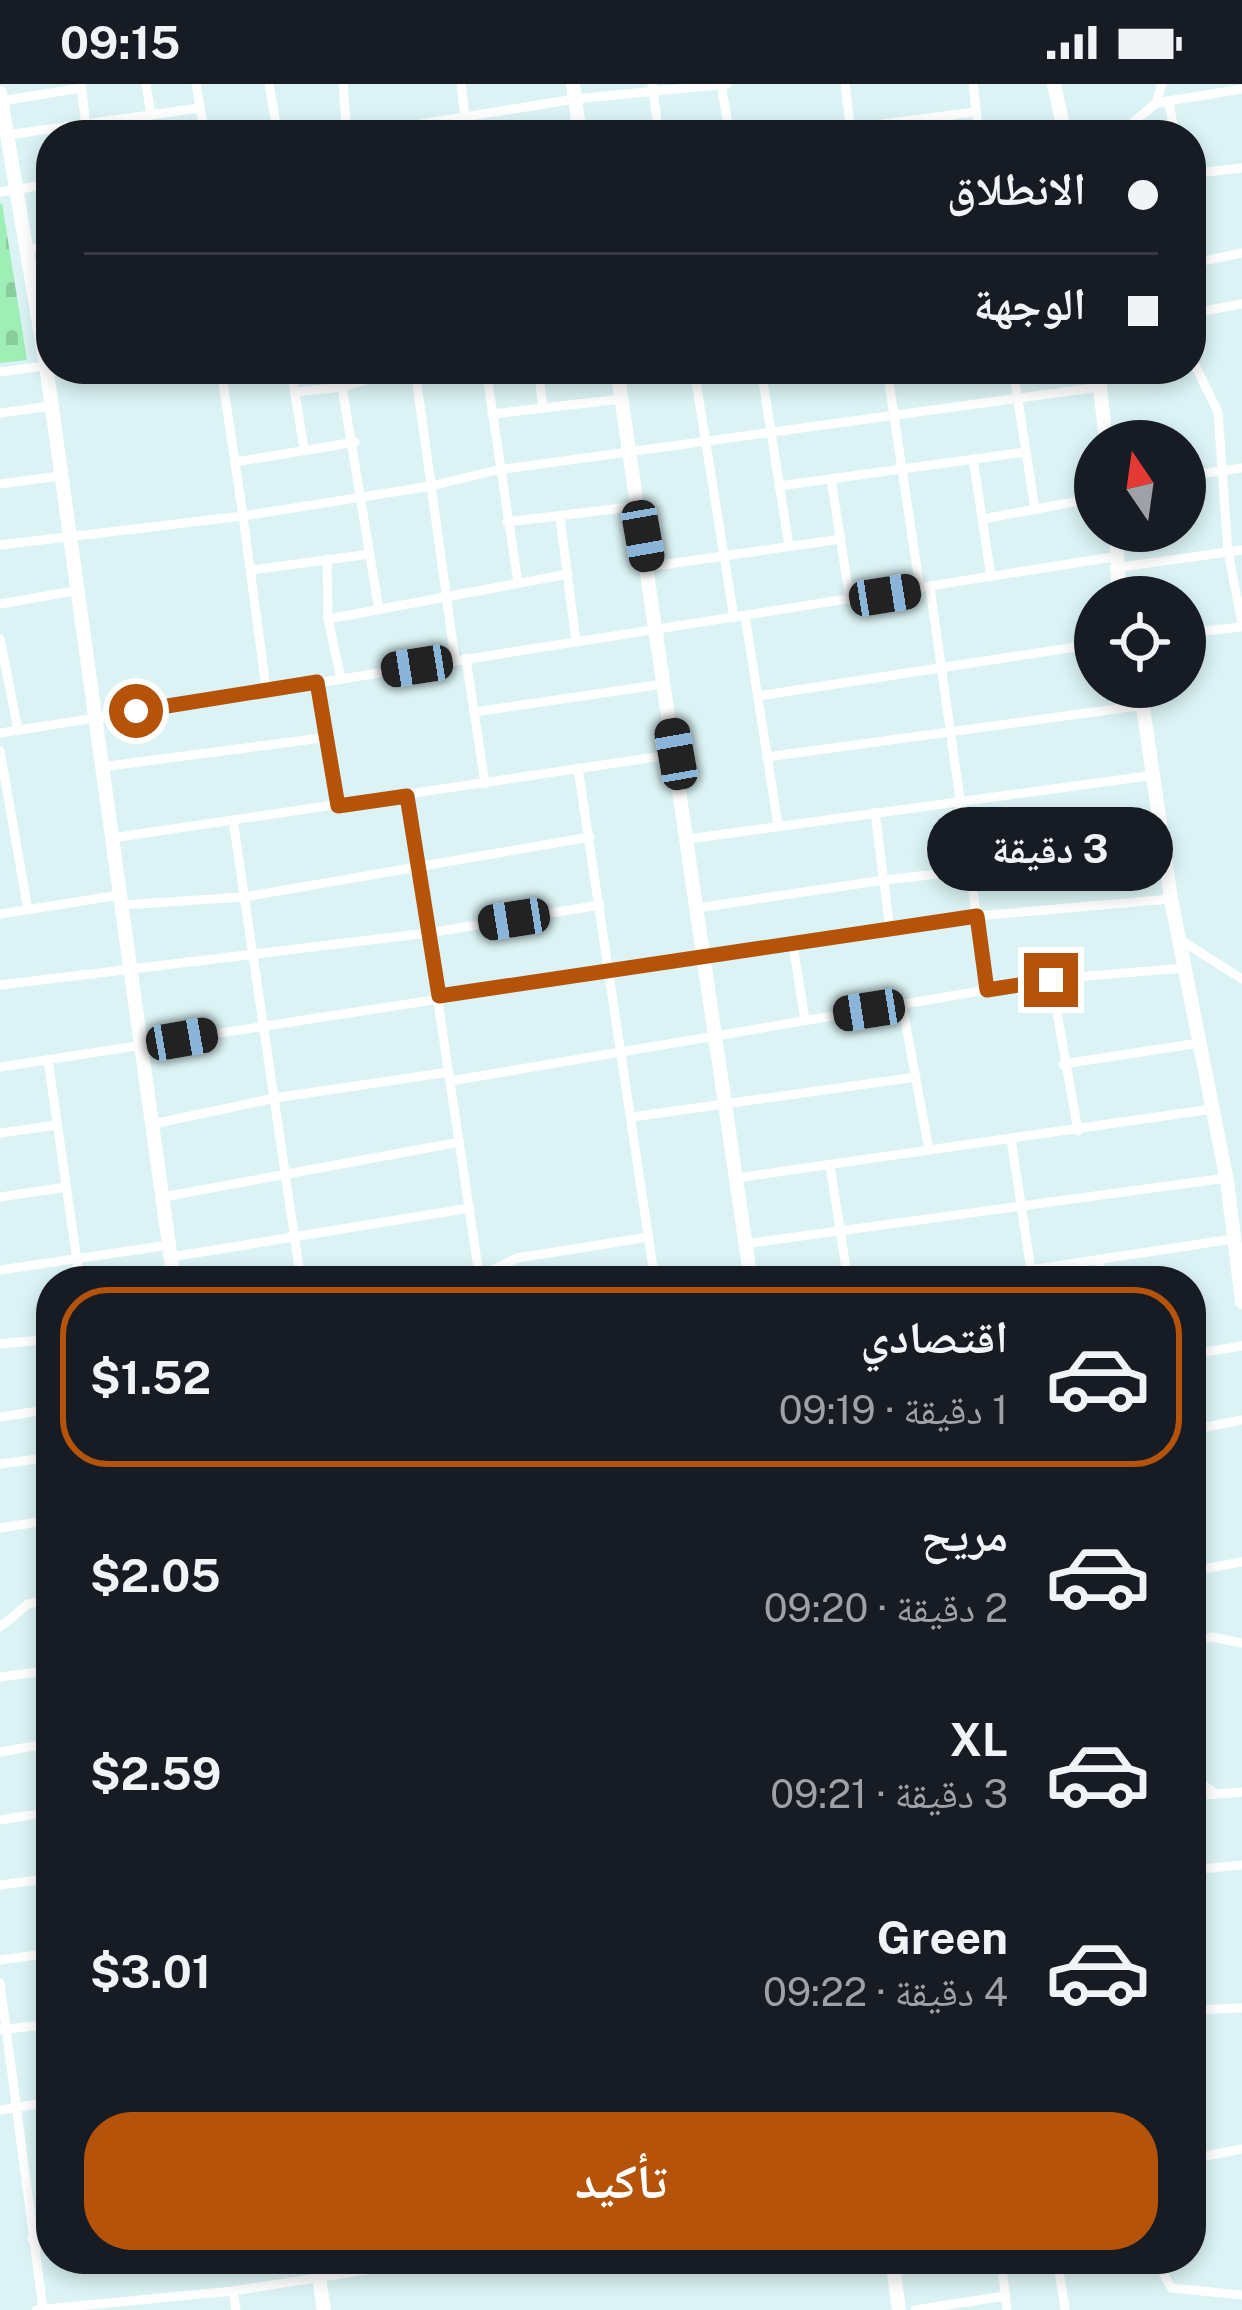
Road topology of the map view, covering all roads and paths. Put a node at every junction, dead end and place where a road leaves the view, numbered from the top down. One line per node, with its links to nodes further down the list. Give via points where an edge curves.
1 (146, 84): 20 (street)
2 (196, 84): 18 (street)
3 (269, 84): 26 (street)
4 (343, 84): 27 (street)
5 (461, 84): 21 (street)
6 (723, 84): 12 (street); 31 (street)
7 (845, 84): 32 (street)
8 (973, 84): 19 (street)
9 (1054, 84): 35 (street)
10 (1162, 84): 16 (street)
11 (81, 86): 15 (street); 23 (street)
12 (653, 88): 14 (street); 30 (street)
13 (1242, 89): 17 (street)
14 (574, 91): 21 (street)
15 (1, 97): 39 (street)
16 (1156, 103): 17 (street); 36 (street)
17 (1169, 103): 37 (street)
18 (200, 108): 20 (street); 25 (street)
19 (976, 112): 22 (street); 34 (street)
20 (151, 115): 24 (street)
21 (464, 117): 28 (street); 29 (street)
22 (923, 119): 33 (street)
23 (85, 120)
24 (129, 120)
25 (202, 120)
26 (275, 120)
27 (348, 120)
28 (445, 120)
29 (464, 120)
30 (657, 120)
31 (728, 120)
32 (850, 120)
33 (917, 120)
34 (977, 120)
35 (1062, 120)
36 (1136, 120)
37 (1172, 120)
38 (36, 133): 39 (street)
39 (7, 135): 42 (street)
40 (1242, 168): 41 (street)
41 (1206, 172)
42 (8, 191): 44 (street)
43 (36, 249): 44 (street)
44 (26, 250): 47 (street)
45 (1242, 253): 46 (street)
46 (1206, 260)
47 (36, 300)
48 (1242, 304): 49 (street)
49 (1206, 311)
50 (36, 367): 51 (street)
51 (0, 372)
52 (50, 384): 71 (street)
53 (223, 384): 84 (street)
54 (294, 384): 68 (street)
55 (353, 384): 66 (street)
56 (413, 384): 93 (street)
57 (488, 384): 74 (street)
58 (540, 384): 72 (street)
59 (619, 384): 70 (street)
60 (696, 384): 79 (street)
61 (763, 384): 77 (street)
62 (888, 384): 75 (street)
63 (1016, 384): 69 (street)
64 (1100, 384): 67 (street)
65 (1205, 384): 88 (street, via 1218,412)
66 (342, 387): 68 (street); 78 (street)
67 (1100, 387): 69 (street); 76 (street)
68 (295, 392): 80 (street)
69 (1018, 397): 75 (street); 81 (street)
70 (621, 399): 72 (street); 82 (street)
71 (51, 406): 73 (street); 90 (street)
72 (543, 408): 74 (street)
73 (0, 413)
74 (492, 414): 86 (street)
75 (894, 418): 77 (street); 87 (street)
76 (1104, 420)
77 (770, 434): 79 (street); 94 (street)
78 (355, 442): 80 (street); 95 (street)
79 (706, 443): 82 (street); 111 (street)
80 (304, 449): 84 (street)
81 (1025, 452): 83 (street); 98 (street)
82 (629, 453): 86 (street); 97 (street)
83 (974, 459): 87 (street); 101 (street)
84 (235, 462): 99 (street)
85 (1242, 468): 88 (street)
86 (497, 470): 93 (street); 102 (street)
87 (902, 470): 91 (street); 120 (street)
88 (1219, 471): 89 (street); 109 (street)
89 (1206, 473)
90 (59, 476): 92 (street); 103 (street)
91 (831, 479): 94 (street); 104 (street)
92 (0, 484)
93 (431, 486): 95 (street); 122 (street)
94 (779, 486): 106 (street)
95 (363, 497): 99 (street); 110 (street)
96 (1074, 502): 98 (street)
97 (638, 506): 100 (street); 114 (street)
98 (1035, 509): 101 (street)
99 (244, 516): 103 (street); 115 (street)
100 (560, 517): 102 (street); 116 (street)
101 (982, 519): 118 (street)
102 (507, 523): 119 (street)
103 (67, 538): 105 (street); 121 (street)
104 (841, 539): 106 (street); 123 (street)
105 (0, 545)
106 (789, 546): 111 (street)
107 (1242, 550): 109 (street)
108 (1115, 552): 113 (street)
109 (1228, 552): 113 (street); 128 (street)
110 (370, 554): 112 (street); 125 (street)
111 (724, 555): 114 (street); 126 (street)
112 (327, 560): 115 (street); 127 (street)
113 (1114, 562): 117 (street); 118 (street)
114 (648, 567): 129 (street)
115 (252, 570): 140 (street)
116 (568, 574): 119 (street); 132 (street)
117 (1116, 576)
118 (992, 578): 120 (street)
119 (518, 583): 122 (street)
120 (925, 588): 123 (street); 136 (street)
121 (74, 591): 124 (street); 145 (street)
122 (448, 599): 125 (street); 135 (street)
123 (850, 600): 126 (street)
124 (0, 604)
125 (379, 610): 127 (street)
126 (740, 617): 129 (street); 141 (street)
127 (328, 619): 137 (street)
128 (1242, 625): 130 (street)
129 (657, 630): 132 (street); 139 (street)
130 (1206, 630)
131 (0, 639): 134 (street)
132 (576, 642): 135 (street)
133 (1074, 647): 136 (street)
134 (2, 657): 147 (street)
135 (461, 658): 137 (street); 144 (street)
136 (943, 667): 141 (street); 146 (street)
137 (341, 679): 138 (street)
138 (317, 682): 140 (street); 149 (street)
139 (664, 684): 144 (street); 151 (street)
140 (266, 688): 145 (street)
141 (758, 696): 152 (street)
142 (1120, 708): 146 (street)
143 (1144, 708): 155 (street)
144 (474, 712): 157 (street)
145 (93, 719): 147 (street); 153 (street)
146 (951, 729): 152 (street); 159 (street)
147 (18, 730): 148 (street)
148 (0, 733)
149 (329, 737): 153 (street); 160 (street)
150 (0, 751): 156 (street)
151 (676, 754): 154 (street); 167 (street)
152 (767, 757): 163 (street)
153 (101, 767): 165 (street)
154 (578, 768): 157 (street); 164 (street)
155 (1155, 775): 159 (street); 169 (street)
156 (2, 776): 166 (street)
157 (485, 784): 158 (street)
158 (407, 796): 160 (street); 170 (street)
159 (960, 800): 161 (street); 171 (street)
160 (338, 806): 162 (street)
161 (875, 812): 163 (street); 172 (street)
162 (233, 820): 165 (street); 173 (street)
163 (778, 825): 167 (street)
164 (590, 837): 170 (street); 176 (street)
165 (112, 838): 175 (street)
166 (16, 839): 168 (street); 178 (street)
167 (688, 839): 177 (street)
168 (0, 842)
169 (1164, 848): 171 (street); 174 (street)
170 (418, 868): 173 (street); 182 (street)
171 (970, 869): 172 (street); 180 (street)
172 (884, 880): 177 (street); 181 (street)
173 (244, 897): 175 (street); 185 (street)
174 (1171, 899): 180 (street); 183 (street)
175 (121, 900): 178 (street); 187 (street)
176 (600, 905): 182 (street); 189 (street)
177 (697, 908): 186 (street)
178 (28, 910): 179 (street)
179 (0, 914)
180 (977, 916): 181 (street); 193 (street)
181 (890, 929): 184 (street)
182 (428, 934): 185 (street); 194 (street)
183 (1179, 939): 188 (street); 190 (street)
184 (793, 945): 186 (street); 196 (street)
185 (254, 956): 187 (street); 197 (street)
186 (705, 958): 189 (street); 198 (street)
187 (130, 967): 192 (street); 200 (street)
188 (1185, 968): 191 (street); 199 (street)
189 (613, 972): 194 (street); 201 (street)
190 (1242, 979)
191 (1051, 980): 193 (street); 203 (street)
192 (0, 985)
193 (987, 990): 195 (street)
194 (439, 996): 197 (street); 205 (street)
195 (902, 1004): 196 (street); 206 (street)
196 (805, 1020): 198 (street)
197 (264, 1024): 200 (street); 207 (street)
198 (718, 1035): 201 (street); 208 (street)
199 (1199, 1043): 203 (street); 209 (street)
200 (142, 1046): 202 (street); 211 (street)
201 (623, 1052): 205 (street); 210 (street)
202 (48, 1060): 204 (street); 212 (street)
203 (1064, 1064): 213 (street)
204 (0, 1066)
205 (449, 1076): 207 (street); 216 (street)
206 (916, 1077): 208 (street); 217 (street)
207 (275, 1098): 211 (street); 219 (street)
208 (727, 1105): 210 (street); 220 (street)
209 (1212, 1109): 213 (street); 221 (street)
210 (632, 1118): 228 (street)
211 (153, 1124): 224 (street)
212 (57, 1125): 214 (street); 222 (street)
213 (1078, 1131): 215 (street)
214 (0, 1133)
215 (1011, 1139): 217 (street); 226 (street)
216 (460, 1142): 219 (street); 225 (street)
217 (929, 1150): 218 (street)
218 (830, 1165): 220 (street); 227 (street)
219 (286, 1176): 224 (street); 229 (street)
220 (736, 1178): 231 (street)
221 (1226, 1178): 226 (street); 230 (street)
222 (66, 1187): 223 (street); 234 (street)
223 (0, 1197)
224 (163, 1197): 232 (street)
225 (470, 1208): 229 (street); 238 (street)
226 (1021, 1208): 227 (street); 243 (street)
227 (842, 1232): 231 (street); 242 (street)
228 (649, 1237): 239 (street); 240 (street)
229 (295, 1238): 232 (street); 237 (street)
230 (1233, 1239): 233 (street); 247 (street)
231 (744, 1244): 241 (street)
232 (170, 1251): 234 (street); 236 (street)
233 (1099, 1259): 244 (street); 245 (street)
234 (76, 1260): 235 (street); 246 (street)
235 (77, 1266)
236 (172, 1266)
237 (299, 1266)
238 (478, 1266)
239 (503, 1266)
240 (654, 1266)
241 (748, 1266)
242 (846, 1266)
243 (1030, 1266)
244 (1056, 1266)
245 (1100, 1266)
246 (0, 1270)
247 (1242, 1302)
248 (36, 1341): 249 (street)
249 (0, 1345)
250 (1242, 1346): 251 (street)
251 (1206, 1352)
252 (36, 1411): 253 (street)
253 (0, 1417)
254 (1242, 1420): 255 (street)
255 (1206, 1427)
256 (36, 1458): 257 (street)
257 (0, 1464)
258 (36, 1522): 259 (street)
259 (0, 1528)
260 (1242, 1562): 261 (street)
261 (1206, 1568)
262 (36, 1602): 263 (street)
263 (0, 1627)
264 (1206, 1638): 265 (street)
265 (1242, 1643)
266 (36, 1672): 267 (street)
267 (0, 1677)
268 (36, 1746): 269 (street)
269 (0, 1752)
270 (1206, 1786): 272 (street)
271 (1242, 1792): 272 (street)
272 (1216, 1794): 273 (street)
273 (1206, 1795)
274 (36, 1815): 275 (street)
275 (0, 1820)
276 (1242, 1865): 277 (street)
277 (1206, 1869)
278 (36, 1879): 279 (street)
279 (0, 1885)
280 (36, 1955): 281 (street)
281 (0, 1960)
282 (0, 1983): 286 (street)
283 (1242, 2008): 284 (street)
284 (1206, 2010)
285 (36, 2026): 286 (street)
286 (3, 2029): 288 (street)
287 (36, 2104): 288 (street)
288 (15, 2108): 289 (street); 292 (street)
289 (0, 2110)
290 (1242, 2149): 291 (street)
291 (1206, 2156)
292 (32, 2239): 293 (street); 305 (street)
293 (36, 2239)
294 (319, 2274): 300 (street)
295 (353, 2274): 300 (street)
296 (894, 2274): 308 (street)
297 (1002, 2274): 303 (street)
298 (1059, 2274): 304 (street)
299 (1164, 2274): 302 (street, via 1171,2288)
300 (320, 2280): 301 (street); 307 (street)
301 (233, 2291): 305 (street); 306 (street)
302 (1242, 2295)
303 (1005, 2296): 309 (street); 310 (street)
304 (1065, 2308)
305 (39, 2309)
306 (236, 2310)
307 (324, 2310)
308 (899, 2310)
309 (914, 2310)
310 (1007, 2310)

